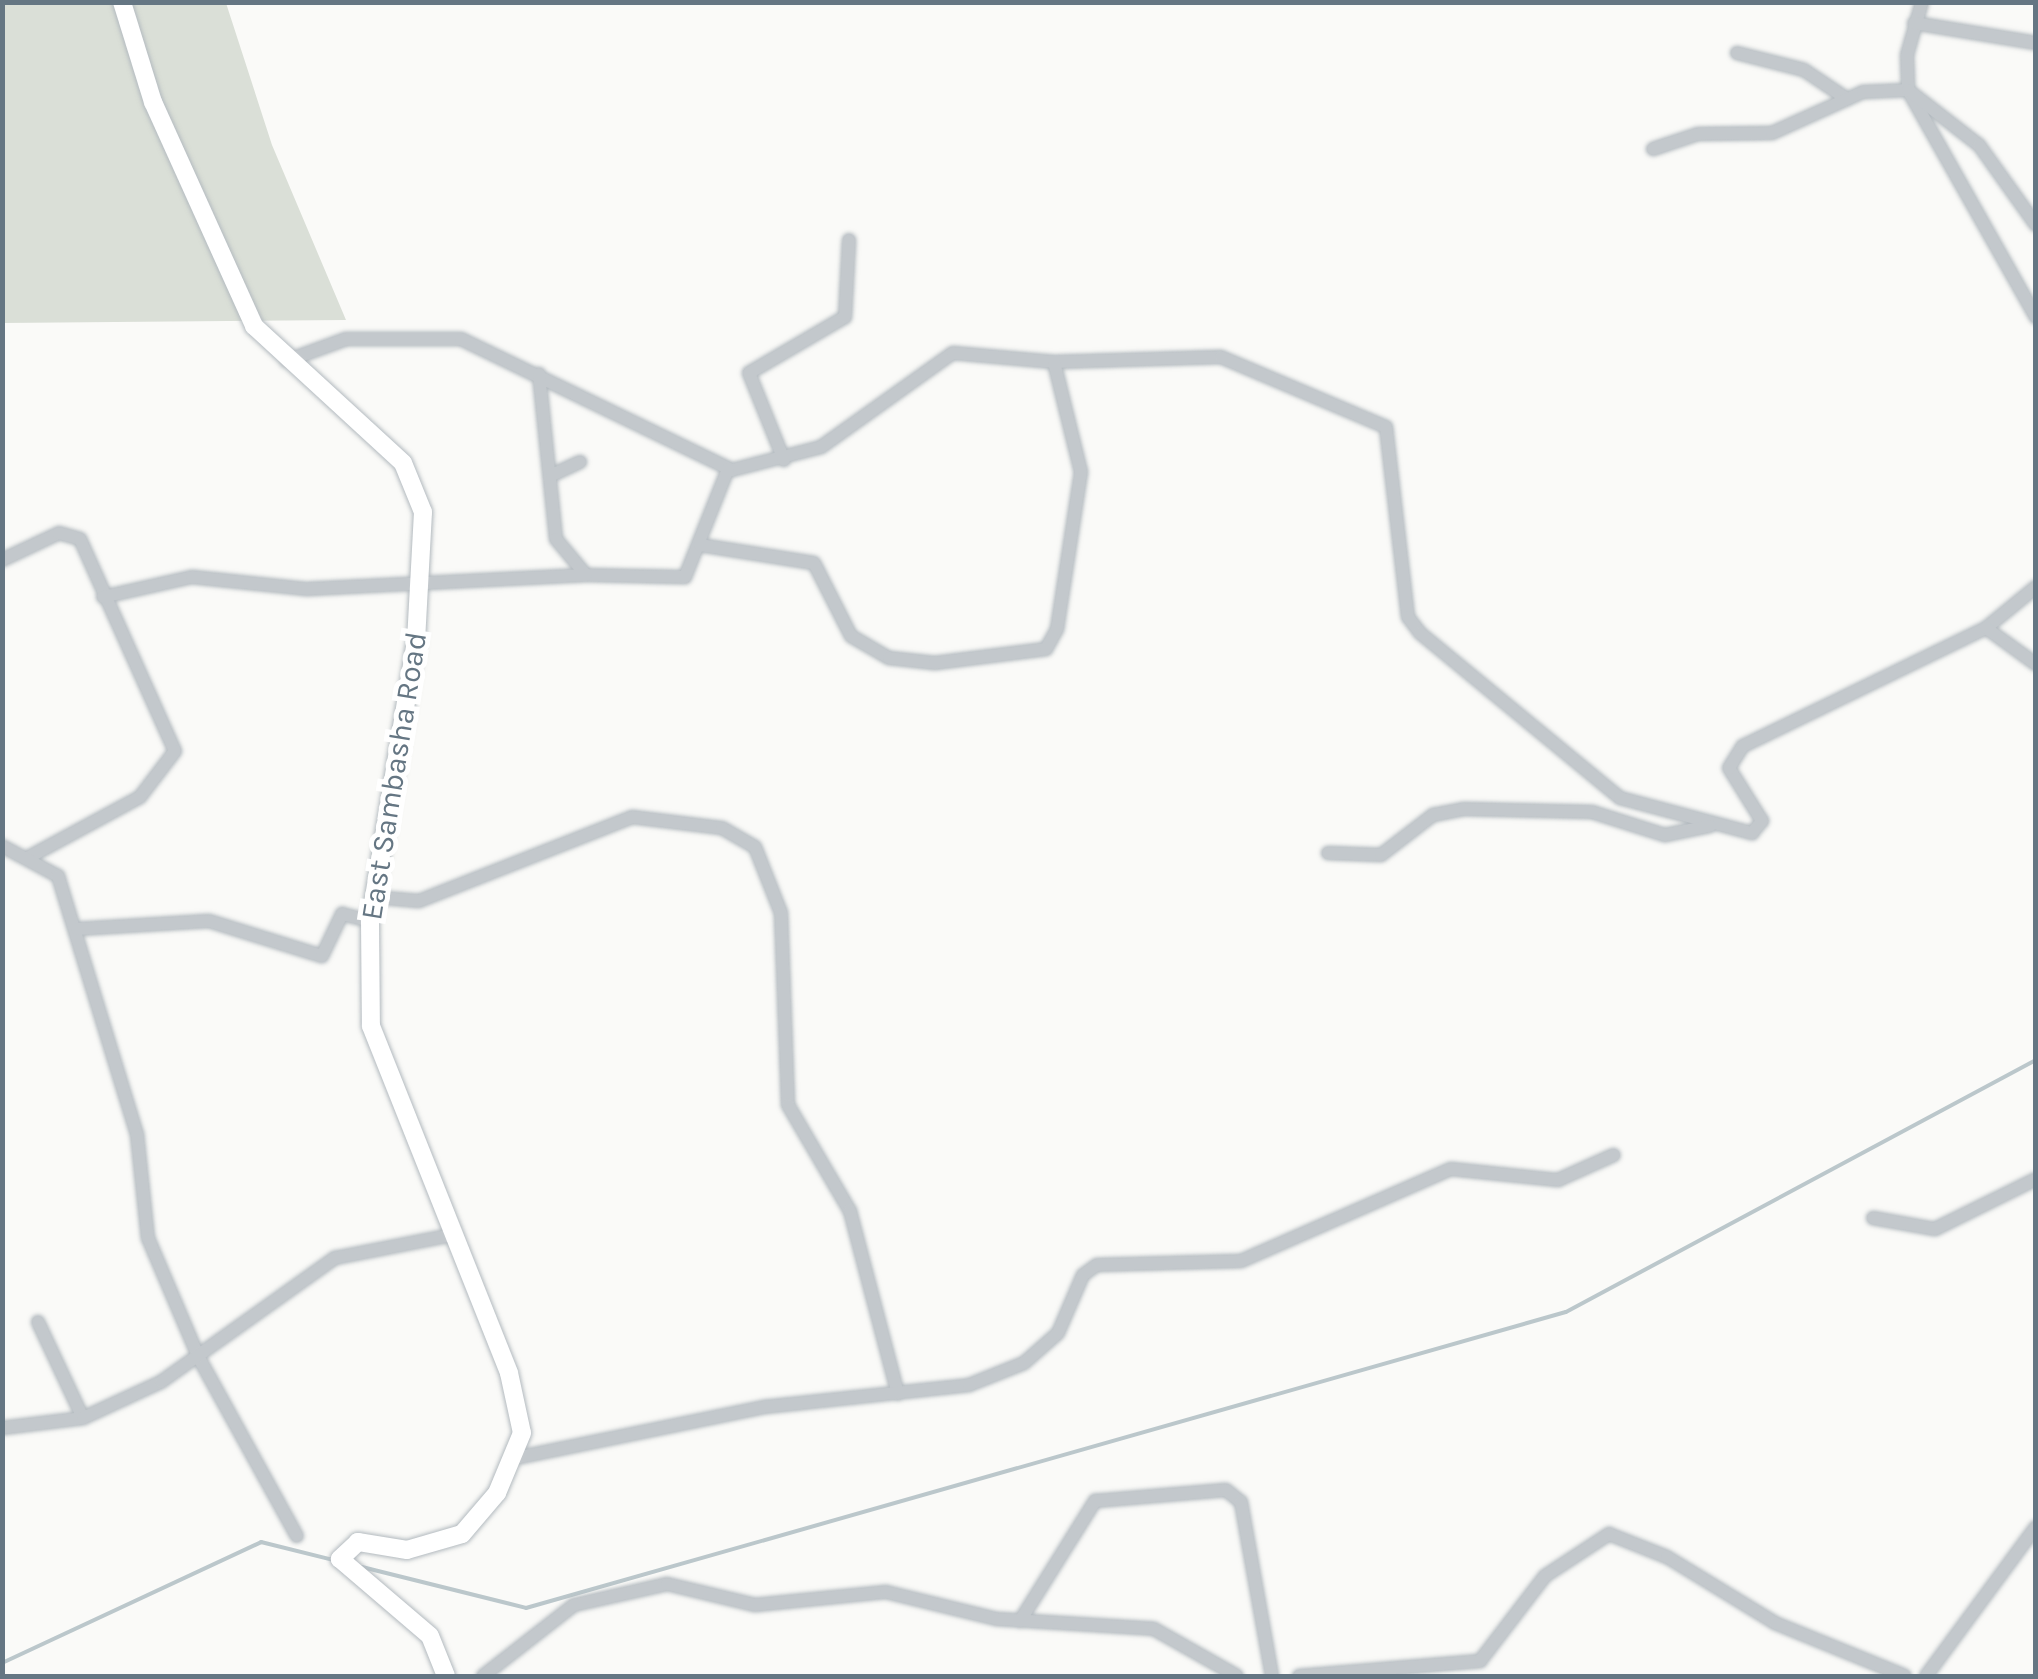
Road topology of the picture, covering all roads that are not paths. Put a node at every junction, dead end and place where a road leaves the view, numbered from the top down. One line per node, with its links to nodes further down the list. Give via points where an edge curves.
1 (122, 2): 12 (street, East Sambasha Road, via 218,251 254,326)
2 (1922, 2): 3 (street)
3 (1914, 23): 4 (street); 6 (street)
4 (2036, 43)
5 (1737, 53): 7 (street, via 1804,70)
6 (1908, 90): 7 (street); 9 (street, via 1979,145); 11 (street)
7 (1847, 99): 8 (street, via 1772,133 1698,134)
8 (1653, 149)
9 (2036, 225)
10 (849, 240): 15 (street, via 845,317 749,373)
11 (2036, 317)
12 (284, 362): 14 (street, via 346,339 426,334 474,344); 22 (street, East Sambasha Road, via 403,463 423,512)
13 (1054, 362): 15 (street, via 953,353 872,416); 19 (street, via 1081,472 1057,629 1033,656 888,658 851,636 814,563); 27 (street, via 1221,357 1379,420 1412,626 1603,787)
14 (538, 374): 17 (street); 18 (street)
15 (784, 460): 17 (street)
16 (580, 462): 18 (street)
17 (728, 469): 19 (street)
18 (552, 475): 21 (street, via 559,548)
19 (700, 545): 21 (street, via 688,573 674,581)
20 (2, 560): 24 (street, via 71,533 88,550)
21 (586, 575): 22 (street)
22 (420, 579): 24 (street, via 307,589 192,578); 31 (street, East Sambasha Road)
23 (2036, 587): 25 (street)
24 (103, 597): 30 (street, via 175,756 140,797)
25 (1986, 628): 26 (street); 27 (street, via 1760,733 1728,768 1763,827)
26 (2036, 664)
27 (1712, 826): 29 (street, via 1665,835 1592,812 1463,808 1433,815 1389,852)
28 (2, 846): 30 (street)
29 (1328, 853)
30 (27, 858): 33 (street, via 58,876)
31 (373, 896): 32 (street, East Sambasha Road); 40 (street, via 419,901 632,816 722,828 755,846 780,913 787,1101 850,1212)
32 (370, 921): 33 (street, via 342,914 322,956 209,921); 37 (street, East Sambasha Road, via 379,1064)
33 (77, 929): 39 (street, via 137,1134 148,1238)
34 (1614, 1155): 40 (street, via 1558,1180 1450,1169 1241,1262 1097,1265 1082,1274 1064,1324 1024,1363 969,1385)
35 (2036, 1179): 36 (street, via 1935,1229)
36 (1873, 1218)
37 (452, 1235): 39 (street, via 335,1258); 43 (street, East Sambasha Road, via 518,1396)
38 (38, 1322): 41 (street)
39 (199, 1358): 41 (street); 45 (street)
40 (898, 1394): 43 (street, via 764,1407)
41 (83, 1418): 42 (street)
42 (2, 1428)
43 (516, 1458): 47 (street, via 476,1522 453,1539 344,1550 352,1570 430,1636)
44 (2036, 1527): 53 (street)
45 (297, 1536)
46 (1020, 1622): 48 (street, via 886,1592 765,1606 703,1587 640,1584 560,1612 516,1659); 49 (street, via 1154,1629); 50 (street, via 1090,1504 1147,1491 1226,1490 1241,1502)
47 (446, 1676)
48 (483, 1676)
49 (1237, 1676)
50 (1272, 1676)
51 (1299, 1676): 52 (street, via 1480,1661 1544,1576 1609,1534 1789,1629)
52 (1905, 1676)
53 (1926, 1676)

